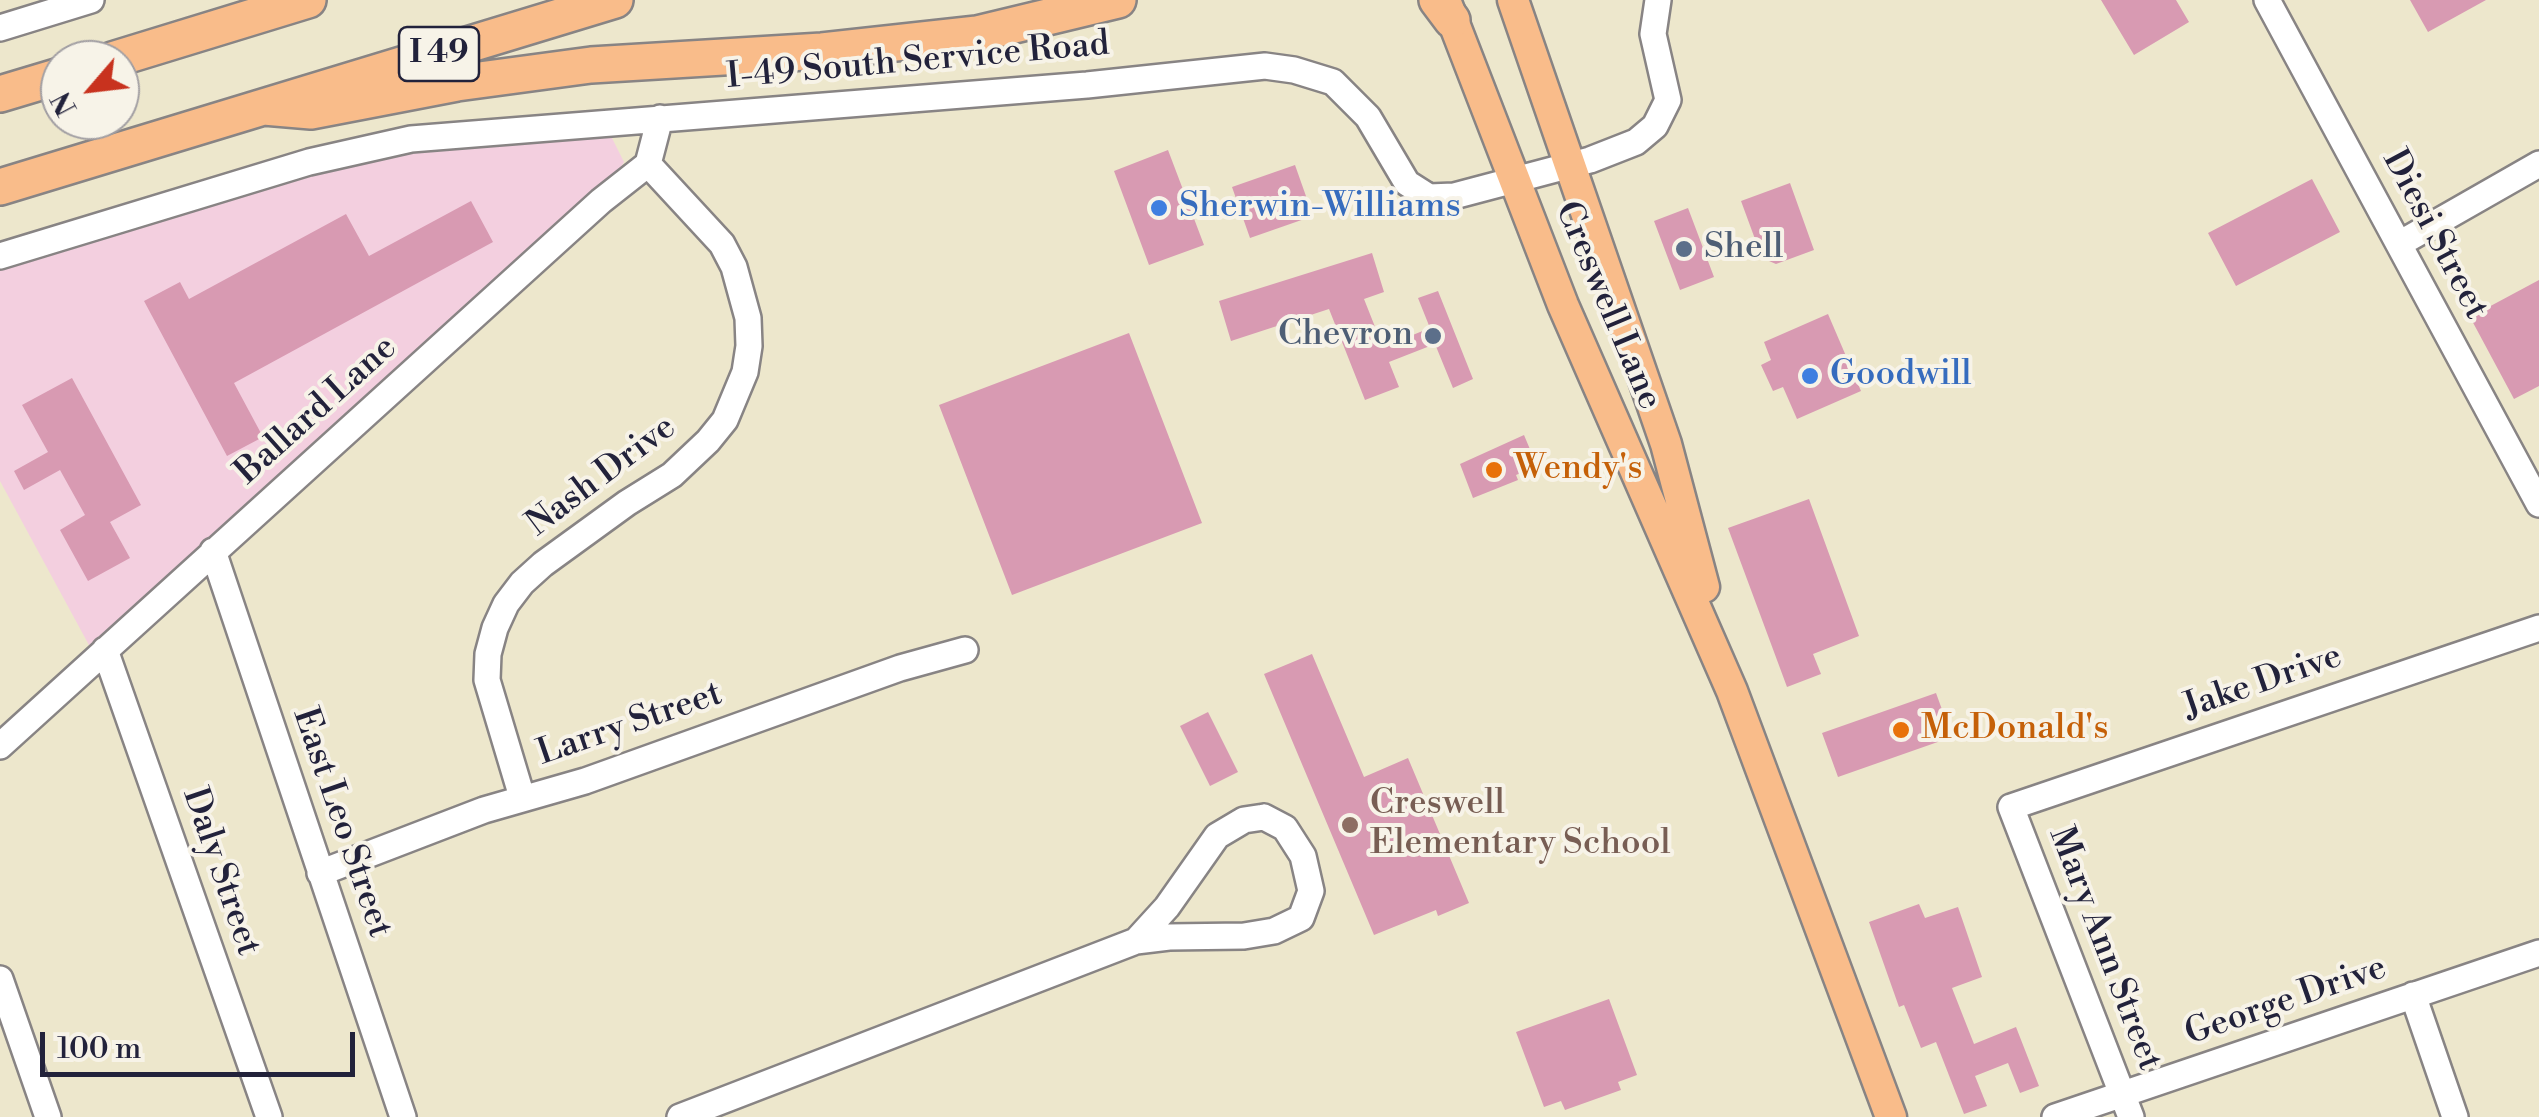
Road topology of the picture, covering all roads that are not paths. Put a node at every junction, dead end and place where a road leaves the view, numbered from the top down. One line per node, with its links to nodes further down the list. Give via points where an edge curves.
1 (262, 0): 11 (highway)
2 (308, 0): 12 (highway)
3 (615, 0): 15 (highway, I 49)
4 (1118, 0): 15 (highway, via 976,34 590,65 311,112)
5 (1513, 0): 19 (main road, Creswell Lane)
6 (1658, 0): 19 (street, I-49 South Service Road, via 1654,34 1668,100 1655,126 1636,142)
7 (2267, 0): 22 (street, Diesi Street)
8 (77, 2): 10 (street)
9 (1445, 7): 20 (main road, Creswell Lane)
10 (11, 16)
11 (140, 49)
12 (140, 51)
13 (40, 82): 14 (highway)
14 (0, 94)
15 (264, 108): 21 (highway, I 49)
16 (660, 118): 17 (street); 20 (street, I-49 South Service Road, via 1264,66 1333,82 1368,117 1407,183 1430,198); 23 (street, I-49 South Service Road, via 359,148)
17 (648, 164): 25 (street, Ballard Lane); 31 (street, Nash Drive, via 722,244 743,292 745,372 725,420 708,441 672,475 543,564 506,604 491,641 486,680)
18 (2539, 164): 22 (street)
19 (1571, 165): 20 (street, I-49 South Service Road); 29 (main road, Creswell Lane, via 1666,444)
20 (1515, 180): 29 (main road, Creswell Lane)
21 (0, 187)
22 (2399, 244): 24 (street, Diesi Street)
23 (0, 256)
24 (2539, 504)
25 (213, 551): 27 (street, Ballard Lane); 33 (street, East Leo Street)
26 (2539, 628): 32 (street, Jake Drive)
27 (104, 650): 30 (street, Ballard Lane); 41 (street, Daly Street)
28 (966, 650): 31 (street, Larry Street)
29 (1732, 692): 44 (main road, Creswell Lane)
30 (0, 746)
31 (522, 797): 33 (street, Larry Street)
32 (2011, 807): 39 (street, Mary Ann Street)
33 (320, 873): 42 (street, East Leo Street)
34 (1136, 941): 34 (street, via 1217,836 1264,817 1286,828 1303,856 1311,891 1301,918 1244,936); 43 (street)
35 (2539, 953): 37 (street, George Drive)
36 (0, 979): 38 (street)
37 (2412, 996): 39 (street, George Drive); 46 (street)
38 (8, 1022): 40 (street)
39 (2127, 1106): 45 (street, George Drive)
40 (48, 1117)
41 (269, 1117)
42 (403, 1117)
43 (680, 1117)
44 (1891, 1117)
45 (2055, 1117)
46 (2455, 1117)

